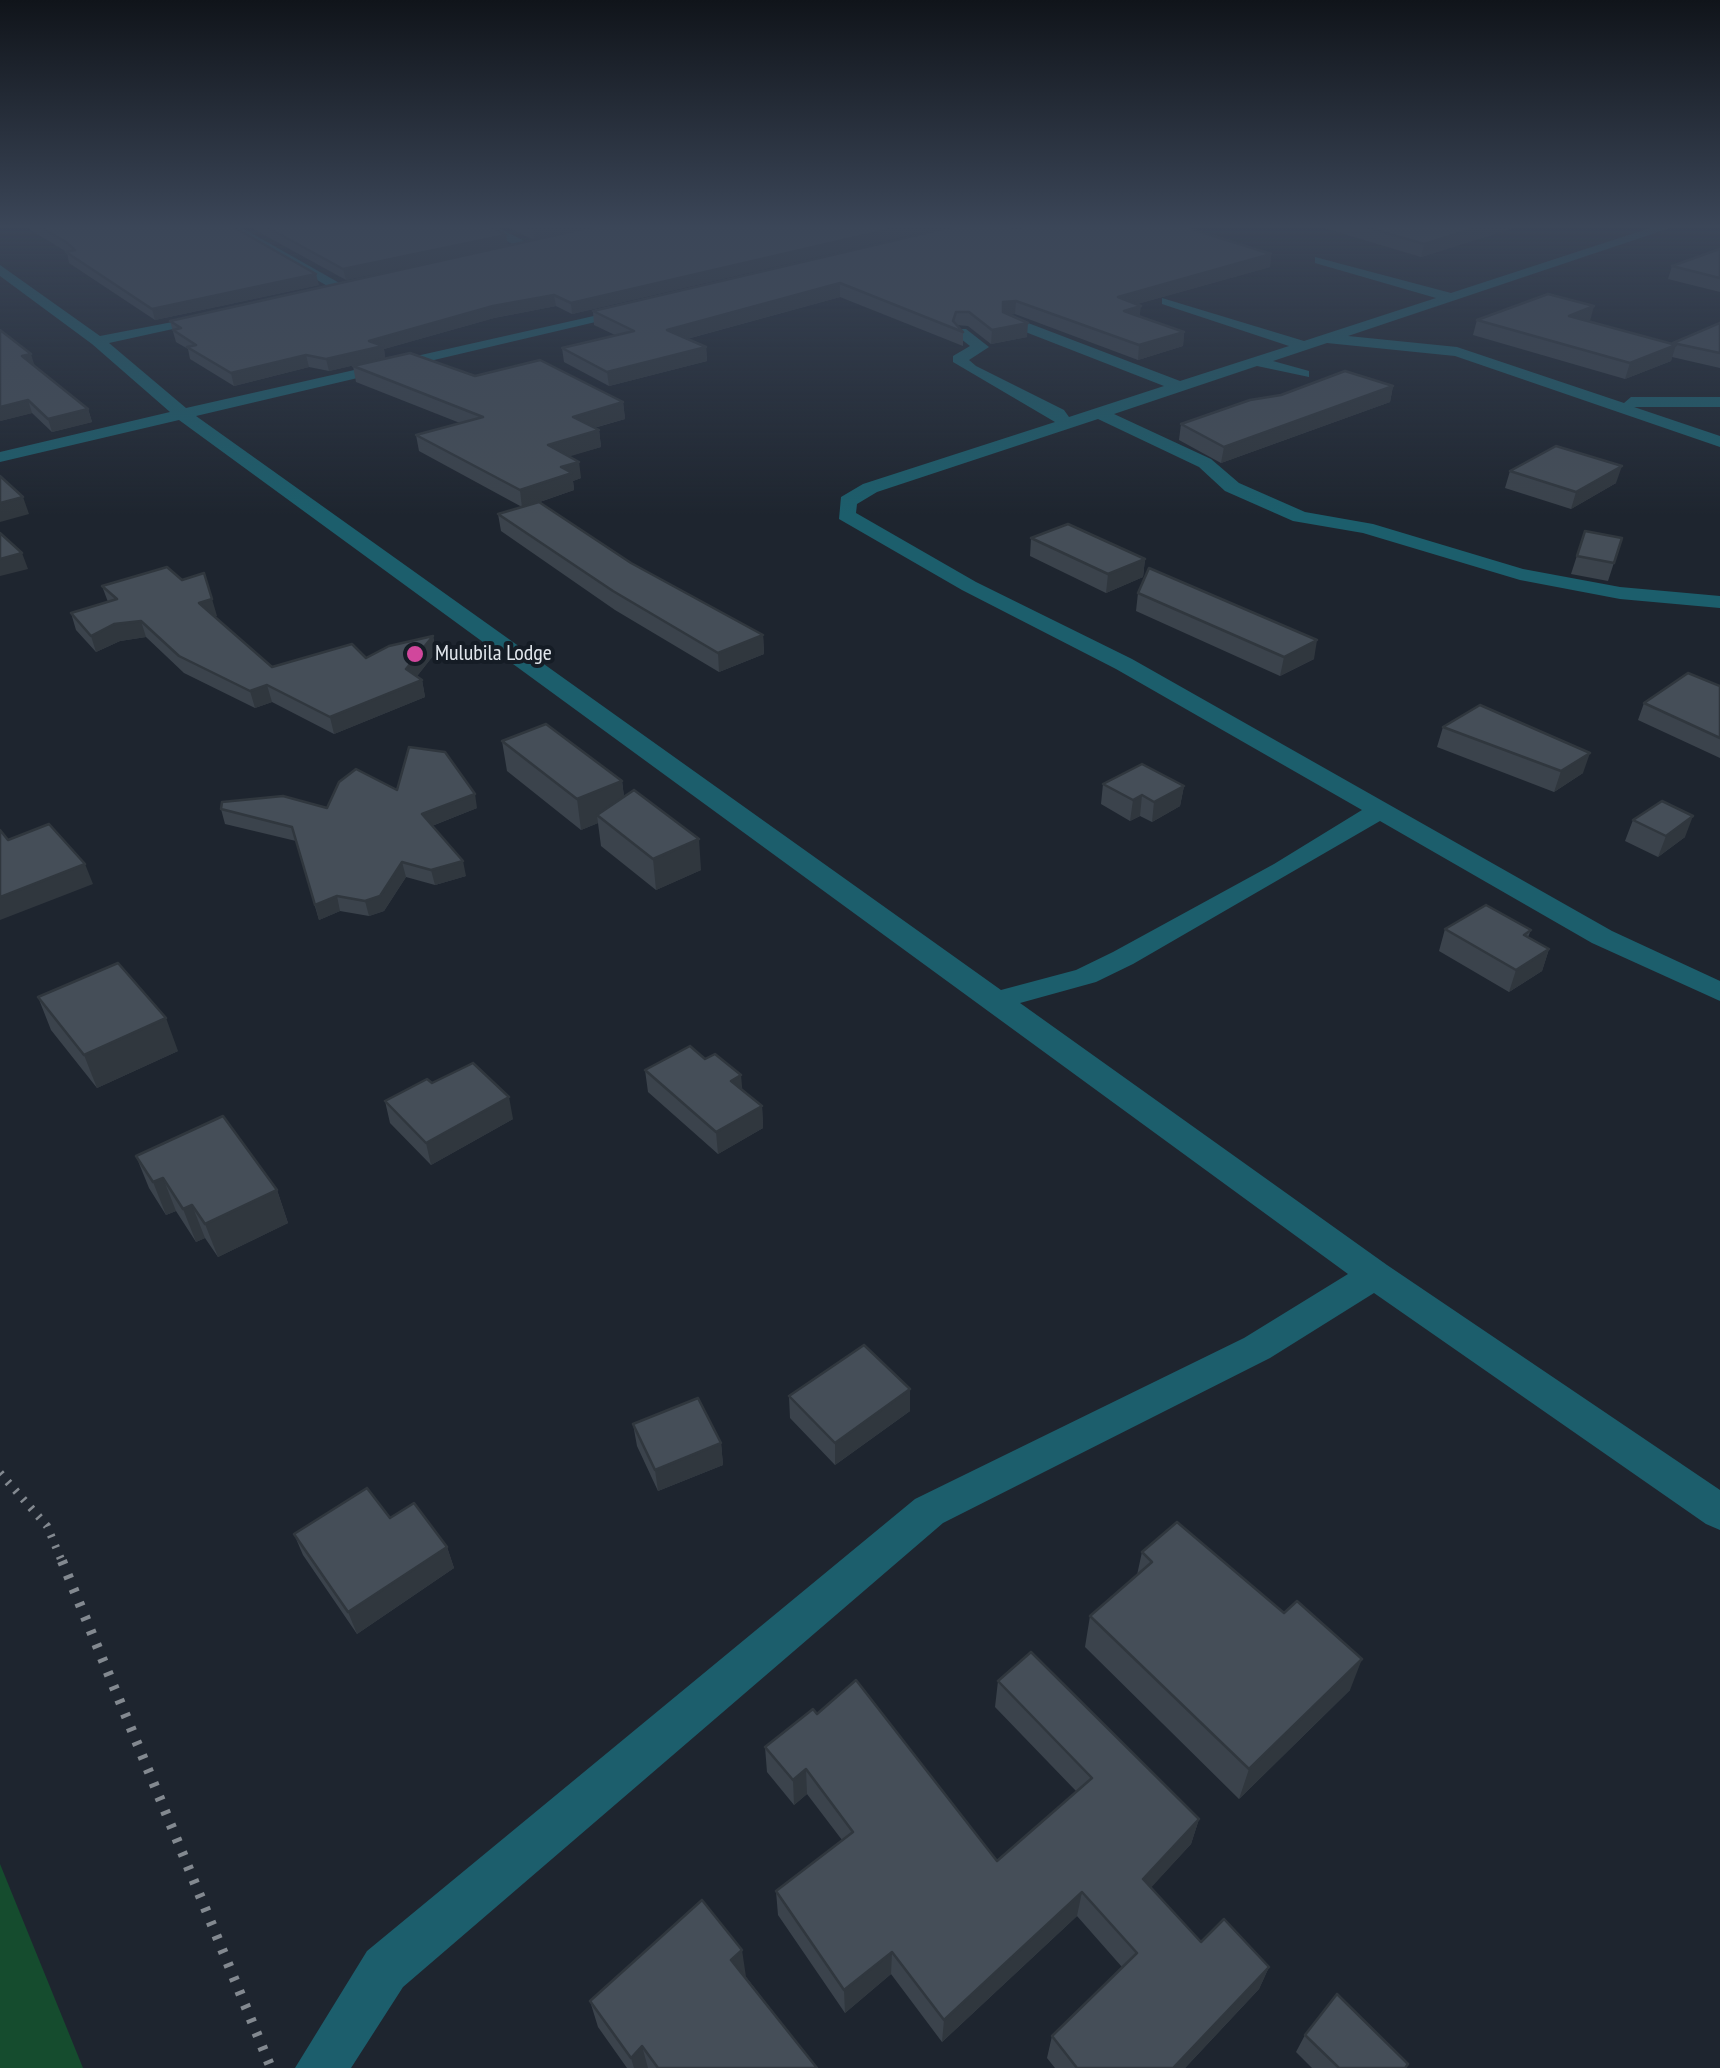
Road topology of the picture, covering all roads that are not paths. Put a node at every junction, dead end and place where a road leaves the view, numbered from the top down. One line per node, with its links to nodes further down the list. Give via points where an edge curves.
1 (66, 322): 8 (street)
2 (189, 322): 8 (street)
3 (578, 322): 15 (street)
4 (1011, 322): 12 (street)
5 (1242, 322): 9 (street)
6 (1374, 322): 9 (street)
7 (961, 332): 17 (street, via 981,347 960,359 970,368 1058,414)
8 (96, 341): 15 (street)
9 (1312, 342): 10 (street); 13 (street, via 1450,350)
10 (1255, 361): 11 (street); 12 (street)
11 (1303, 374)
12 (1180, 387): 16 (street)
13 (1603, 402): 14 (street); 18 (street)
14 (1720, 402)
15 (182, 414): 19 (street); 23 (street)
16 (1100, 414): 17 (street); 20 (street, via 1205,464 1232,487 1300,516 1366,528 1520,574)
17 (1066, 425): 21 (street, via 870,488 848,501 846,514)
18 (1720, 442)
19 (0, 456)
20 (1720, 602)
21 (1378, 811): 22 (street, via 1602,937); 23 (street, via 1123,958 1086,976)
22 (1720, 992)
23 (997, 1000): 24 (street)
24 (1375, 1275): 25 (street); 26 (street, via 1256,1348 929,1511 385,1969)
25 (1720, 1512)
26 (322, 2068)

